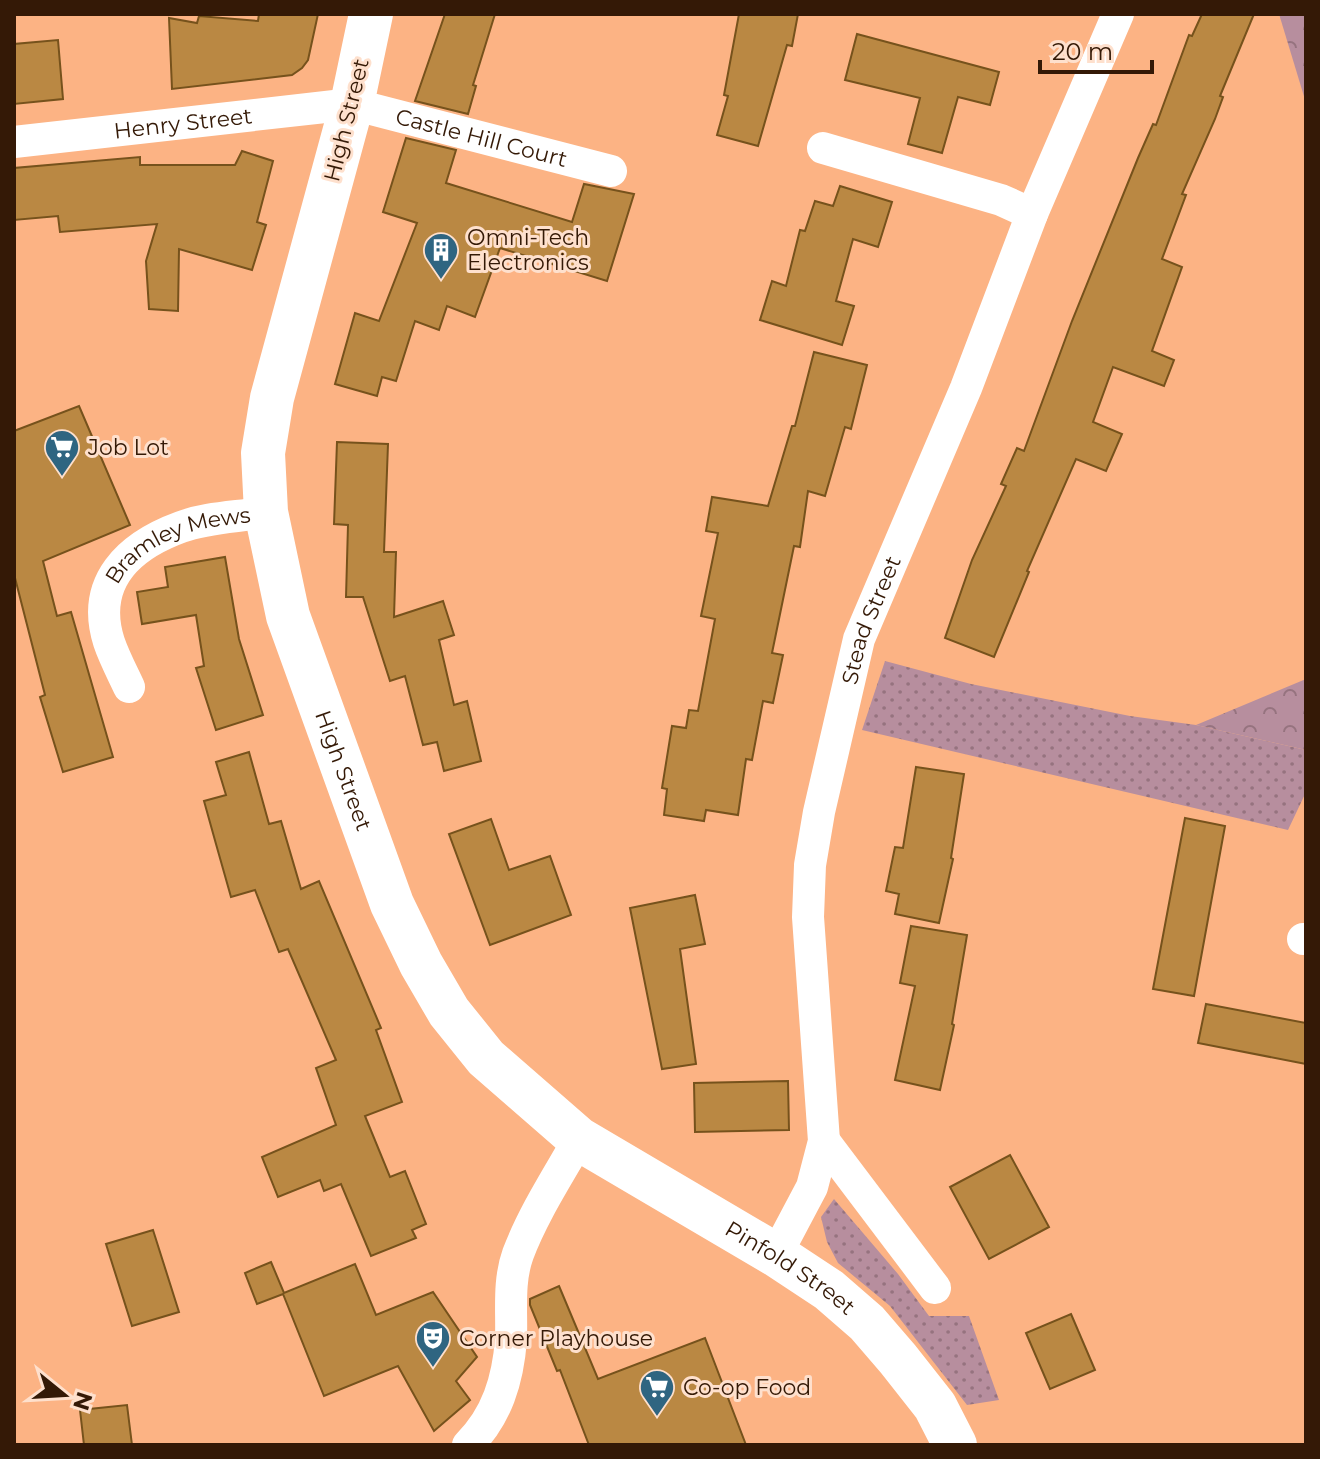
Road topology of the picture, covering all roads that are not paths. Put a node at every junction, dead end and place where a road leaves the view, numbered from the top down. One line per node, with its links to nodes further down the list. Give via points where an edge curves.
1 (371, 14): 3 (main road, High Street)
2 (1118, 14): 7 (street, Stead Street)
3 (352, 104): 4 (street, Henry Street); 6 (street, Castle Hill Court); 8 (main road, High Street, via 272,398 263,453)
4 (14, 142)
5 (823, 148): 7 (street, via 1001,200)
6 (611, 171)
7 (1032, 214): 11 (street, Stead Street, via 966,388 859,639 828,770 810,865 808,917)
8 (266, 512): 9 (street, Bramley Mews, via 184,526 147,543 118,567 107,584 108,640); 10 (main road, High Street, via 288,616 392,904 421,964 449,1012 486,1058)
9 (129, 687)
10 (579, 1139): 12 (main road, Pinfold Street); 14 (street, via 518,1255 509,1294 507,1372)
11 (824, 1141): 12 (street, Stead Street, via 812,1187); 13 (street)
12 (776, 1255): 15 (main road, Pinfold Street, via 867,1323 935,1406)
13 (935, 1288)
14 (481, 1440)
15 (955, 1445)

